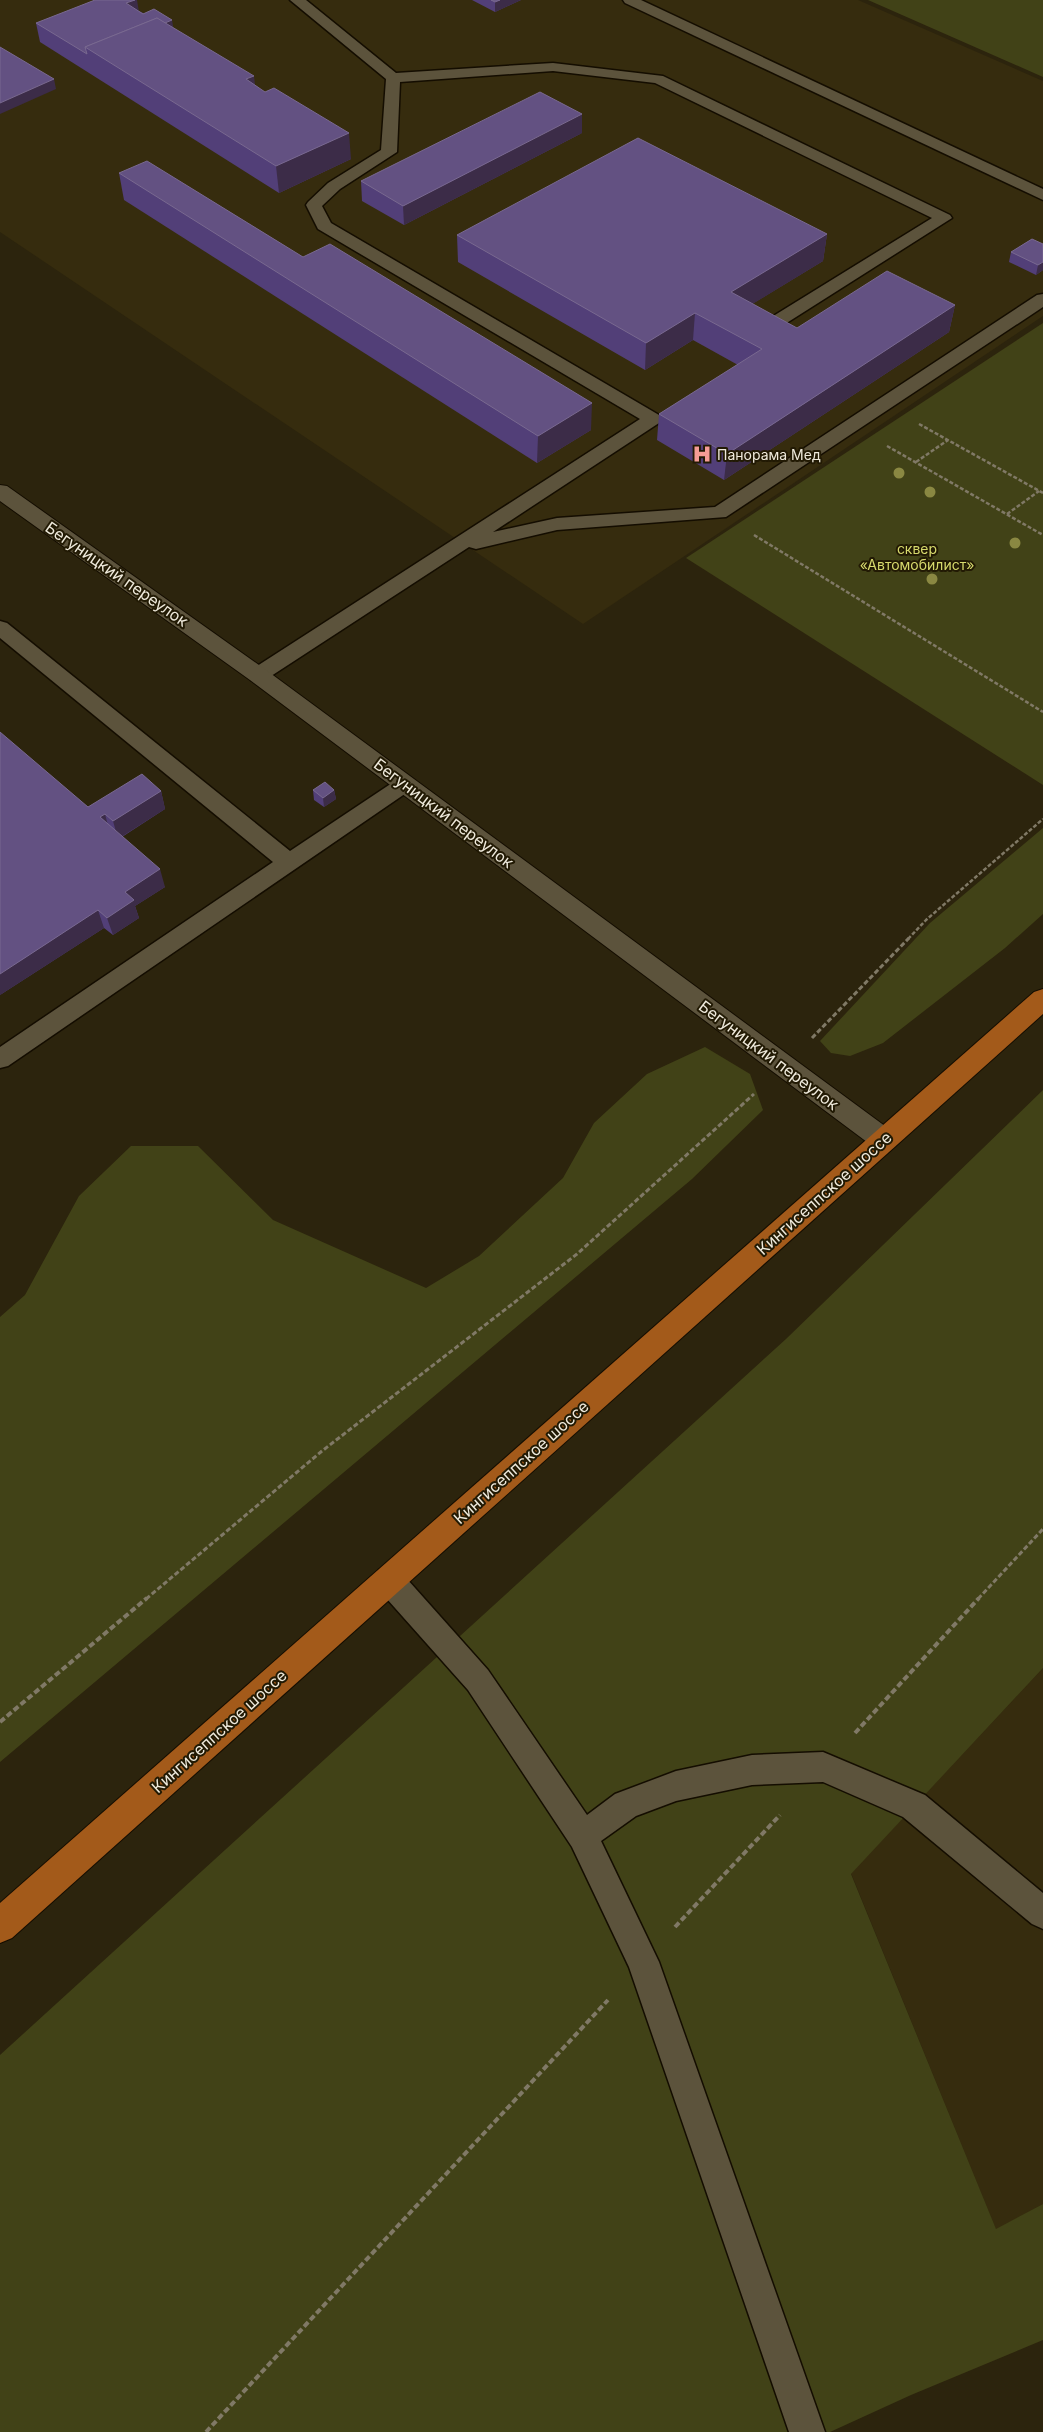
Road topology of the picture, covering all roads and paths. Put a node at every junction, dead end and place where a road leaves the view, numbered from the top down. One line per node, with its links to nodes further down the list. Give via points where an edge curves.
1 (297, 0): 3 (lane)
2 (630, 0): 4 (lane)
3 (392, 78): 6 (lane, via 553,67 658,79 944,218); 17 (lane, via 389,152 334,186 314,205 324,226 653,419)
4 (1043, 195)
5 (1043, 299): 7 (lane)
6 (768, 327)
7 (884, 404): 8 (lane); 9 (path)
8 (851, 425): 10 (path); 14 (lane)
9 (948, 440): 10 (path); 12 (path)
10 (916, 462): 15 (path)
11 (0, 491): 19 (street, Бегуницкий переулок)
12 (1039, 491): 13 (path); 15 (path)
13 (1043, 493)
14 (719, 513): 17 (lane, via 557,524 495,537); 20 (path)
15 (1007, 514): 16 (path)
16 (1043, 535)
17 (445, 554): 19 (lane)
18 (0, 628): 23 (lane)
19 (258, 675): 21 (street, Бегуницкий переулок)
20 (1043, 712)
21 (405, 784): 23 (lane); 28 (street, Бегуницкий переулок)
22 (1043, 819): 25 (path, via 926,920)
23 (289, 863): 26 (lane)
24 (1043, 999): 28 (main road, Кингисеппское шоссе)
25 (812, 1039)
26 (0, 1059)
27 (760, 1088): 30 (path, via 577,1254 322,1451)
28 (884, 1140): 29 (main road, Кингисеппское шоссе)
29 (389, 1580): 31 (lane, via 478,1680); 33 (main road, Кингисеппское шоссе)
30 (0, 1722)
31 (583, 1836): 32 (lane, via 626,1805 676,1786 752,1770 823,1768 914,1806); 34 (lane, via 643,1962)
32 (1043, 1913)
33 (0, 1926)
34 (807, 2432)

